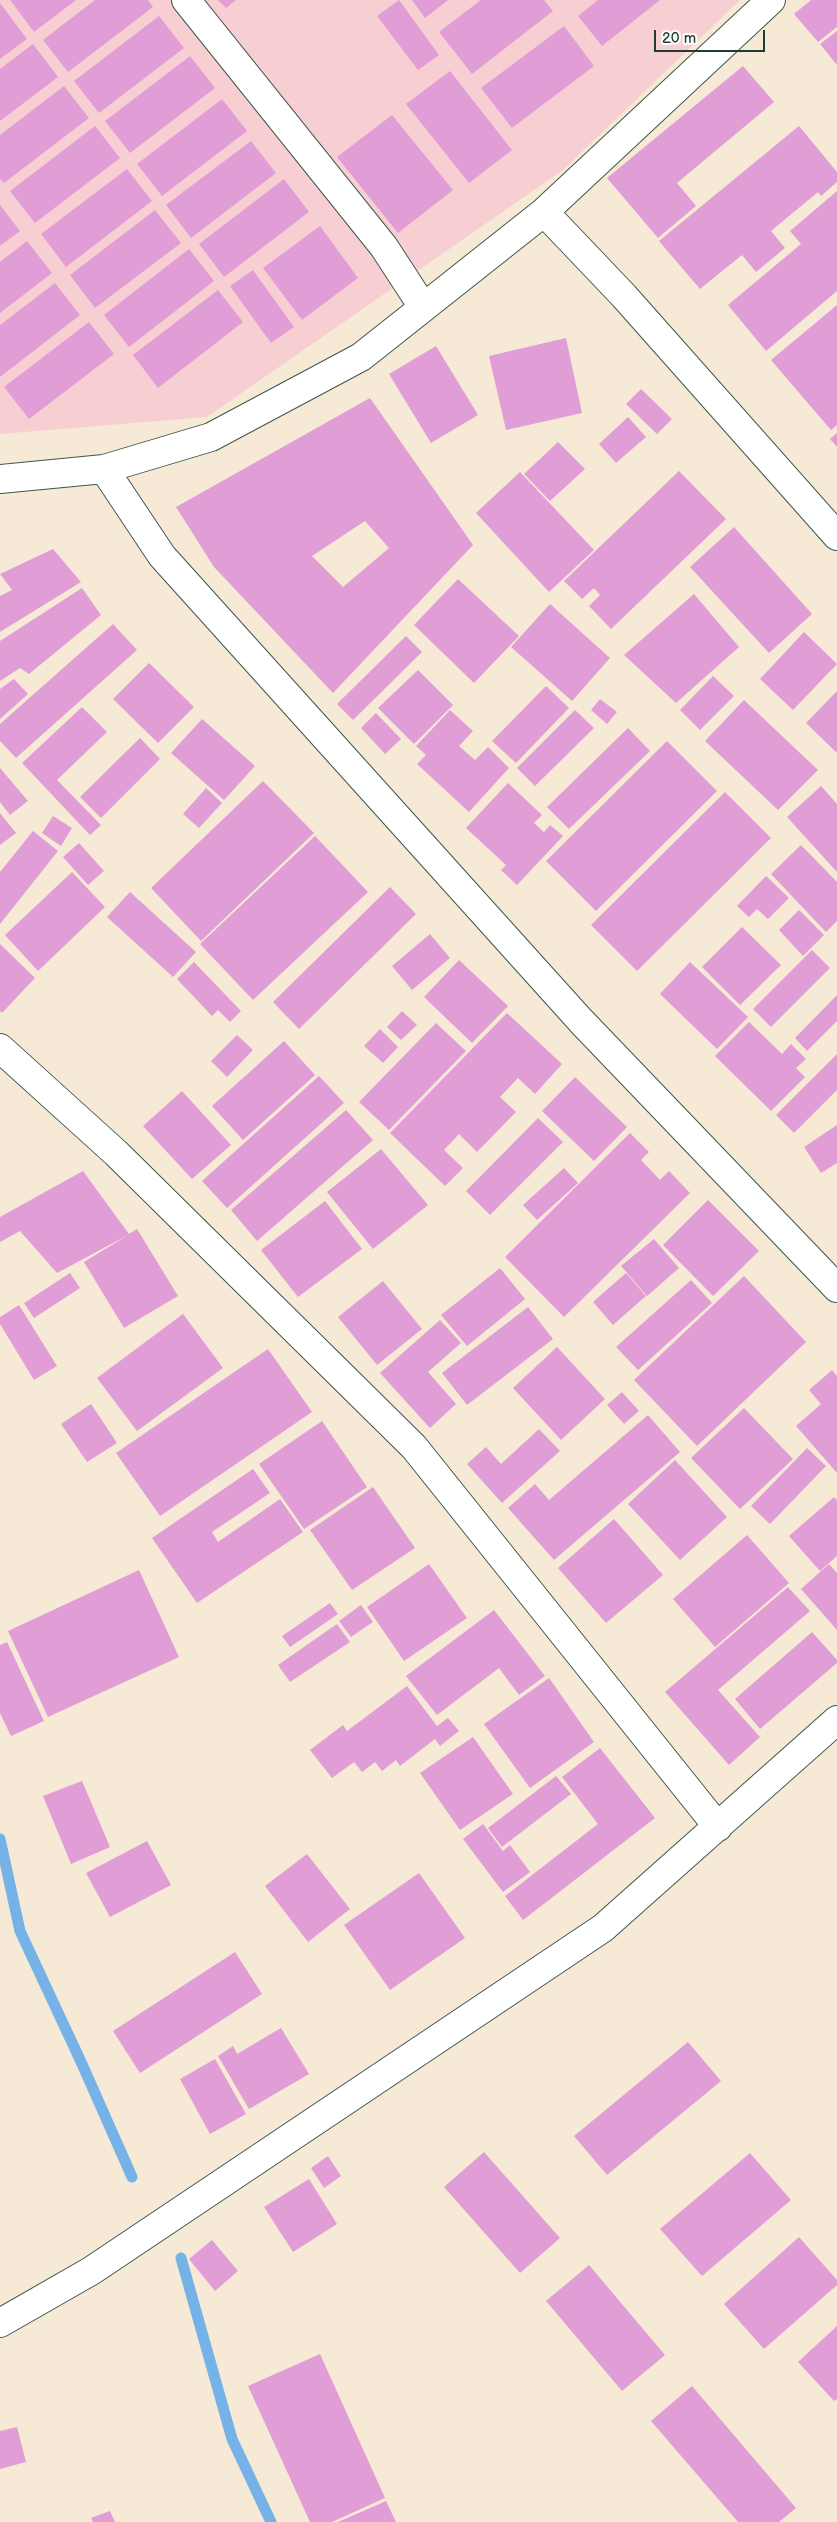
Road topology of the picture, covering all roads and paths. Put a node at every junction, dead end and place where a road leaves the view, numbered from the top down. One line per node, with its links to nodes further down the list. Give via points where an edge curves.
1 (186, 0): 4 (street, via 384,247)
2 (761, 4): 3 (street)
3 (544, 212): 4 (street); 7 (street, via 624,296)
4 (423, 307): 5 (street, via 361,357 211,437)
5 (104, 469): 6 (street); 9 (street, via 162,556 581,1021)
6 (0, 479)
7 (837, 536)
8 (0, 1048): 11 (street, via 116,1153 414,1447)
9 (837, 1288)
10 (837, 1720): 11 (street)
11 (718, 1827): 12 (street, via 603,1928 91,2271)
12 (0, 2323)

